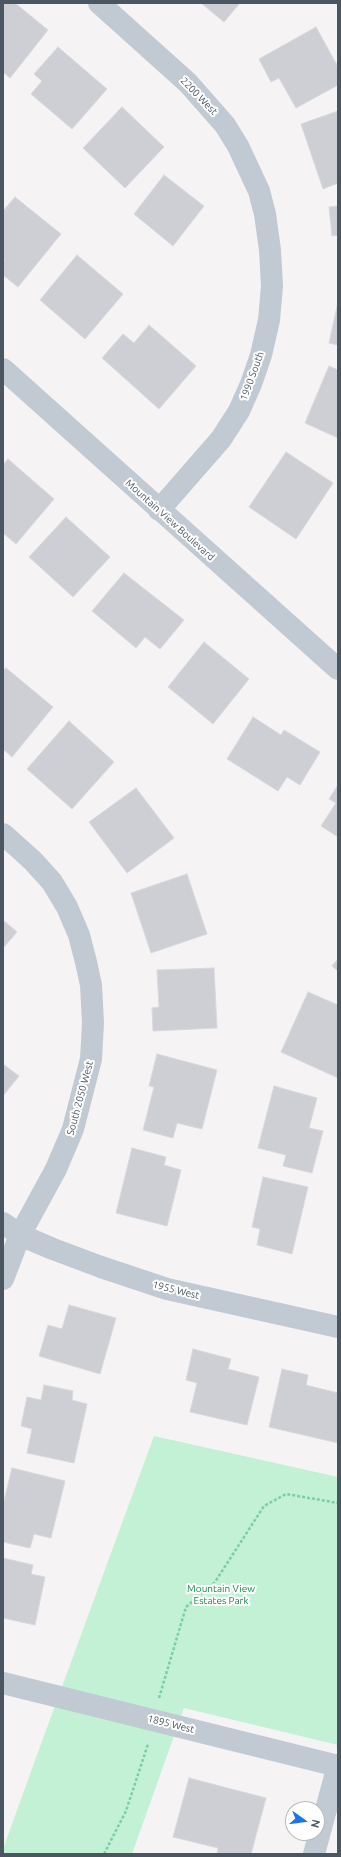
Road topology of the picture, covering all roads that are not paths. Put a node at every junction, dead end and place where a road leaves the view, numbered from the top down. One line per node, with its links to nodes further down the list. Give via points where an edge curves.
1 (99, 3): 2 (street, 2200 West, via 188,84 225,125 250,169)
2 (265, 214): 4 (street, 1990 South, via 272,286 269,320 251,384 239,411 221,439)
3 (3, 369): 4 (street, Mountain View Boulevard)
4 (159, 510): 5 (street, Mountain View Boulevard)
5 (338, 669)
6 (3, 834): 7 (street, South 2050 West, via 52,882 67,907 79,935 86,962 91,985 93,1023 91,1058 73,1129 56,1169)
7 (12, 1229): 8 (street, South 2050 West); 9 (street, 1955 West, via 101,1268 167,1289)
8 (3, 1279)
9 (337, 1323)
10 (3, 1683): 11 (street, 1895 West)
11 (338, 1766): 12 (street)
12 (314, 1854)

